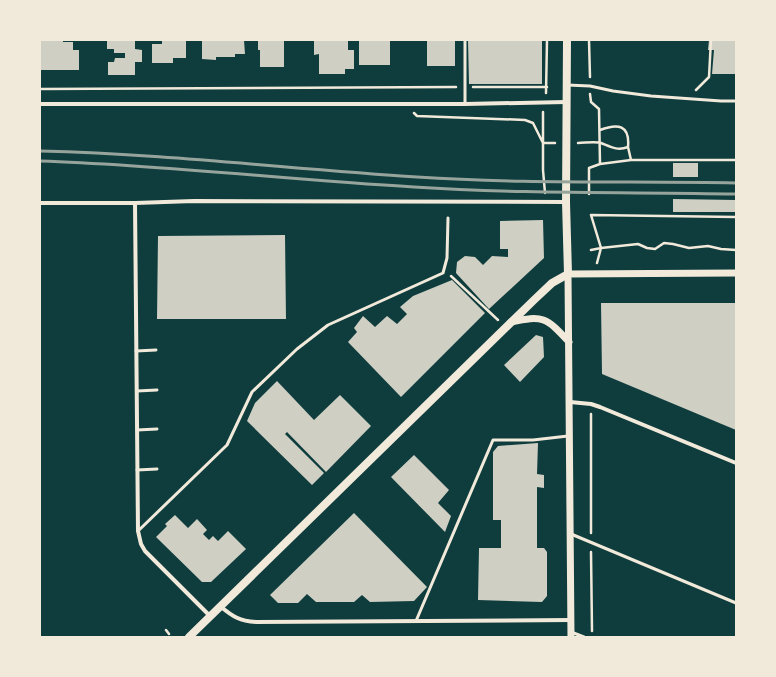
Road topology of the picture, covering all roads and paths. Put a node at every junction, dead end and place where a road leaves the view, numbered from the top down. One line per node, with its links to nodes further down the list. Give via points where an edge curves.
1 (465, 40): 5 (lane)
2 (567, 40): 4 (main road)
3 (711, 40): 8 (path, via 709,77)
4 (566, 85): 8 (lane); 10 (main road)
5 (465, 87): 6 (path); 7 (path); 13 (lane)
6 (547, 87)
7 (40, 89)
8 (689, 98): 9 (lane)
9 (736, 100)
10 (566, 102): 13 (street); 15 (main road)
11 (40, 104): 12 (street)
12 (404, 104): 13 (street); 15 (path, via 417,116 525,120 533,122 543,143)
13 (464, 104)
14 (600, 130): 17 (path, via 617,126 625,130 629,136)
15 (566, 143): 16 (path); 24 (main road)
16 (600, 143): 17 (path, via 622,150); 20 (path)
17 (628, 147): 18 (path)
18 (631, 160): 19 (path); 20 (path)
19 (736, 160)
20 (600, 164): 23 (path, via 589,168)
21 (543, 170): 22 (path)
22 (545, 193)
23 (589, 194)
24 (566, 199): 26 (street); 34 (main road)
25 (40, 203): 26 (street)
26 (135, 203): 39 (street)
27 (736, 217): 29 (path, via 591,215)
28 (448, 218): 32 (lane, via 447,258)
29 (601, 248): 30 (path); 31 (path, via 638,244 655,249 664,243 689,248 708,246); 35 (path)
30 (591, 250)
31 (736, 250)
32 (444, 269): 36 (path); 50 (lane, via 443,274 328,325 297,349 252,392 227,445)
33 (736, 273): 35 (street)
34 (568, 274): 35 (street); 36 (main road, via 552,283); 37 (street)
35 (593, 274)
36 (508, 325): 37 (street, via 531,318 544,319); 54 (main road)
37 (569, 342): 42 (street)
38 (156, 350): 39 (lane)
39 (136, 351): 41 (street)
40 (157, 390): 41 (lane)
41 (137, 391): 45 (street)
42 (570, 402): 43 (street); 46 (street)
43 (591, 404): 47 (street); 52 (path)
44 (157, 429): 45 (lane)
45 (137, 430): 49 (street)
46 (570, 435): 51 (street); 57 (lane, via 533,440 493,440)
47 (736, 463)
48 (157, 469): 49 (lane)
49 (137, 470): 50 (street)
50 (138, 531): 55 (street, via 145,551)
51 (572, 534): 52 (lane); 56 (street)
52 (591, 543): 53 (lane); 63 (path)
53 (736, 603)
54 (220, 606): 55 (main road); 57 (street, via 244,621 256,622)
55 (210, 616): 61 (main road)
56 (572, 620): 57 (street); 60 (street)
57 (416, 621)
58 (166, 630): 59 (path)
59 (169, 634)
60 (571, 634): 62 (lane)
61 (189, 637)
62 (584, 637)
63 (592, 637)

